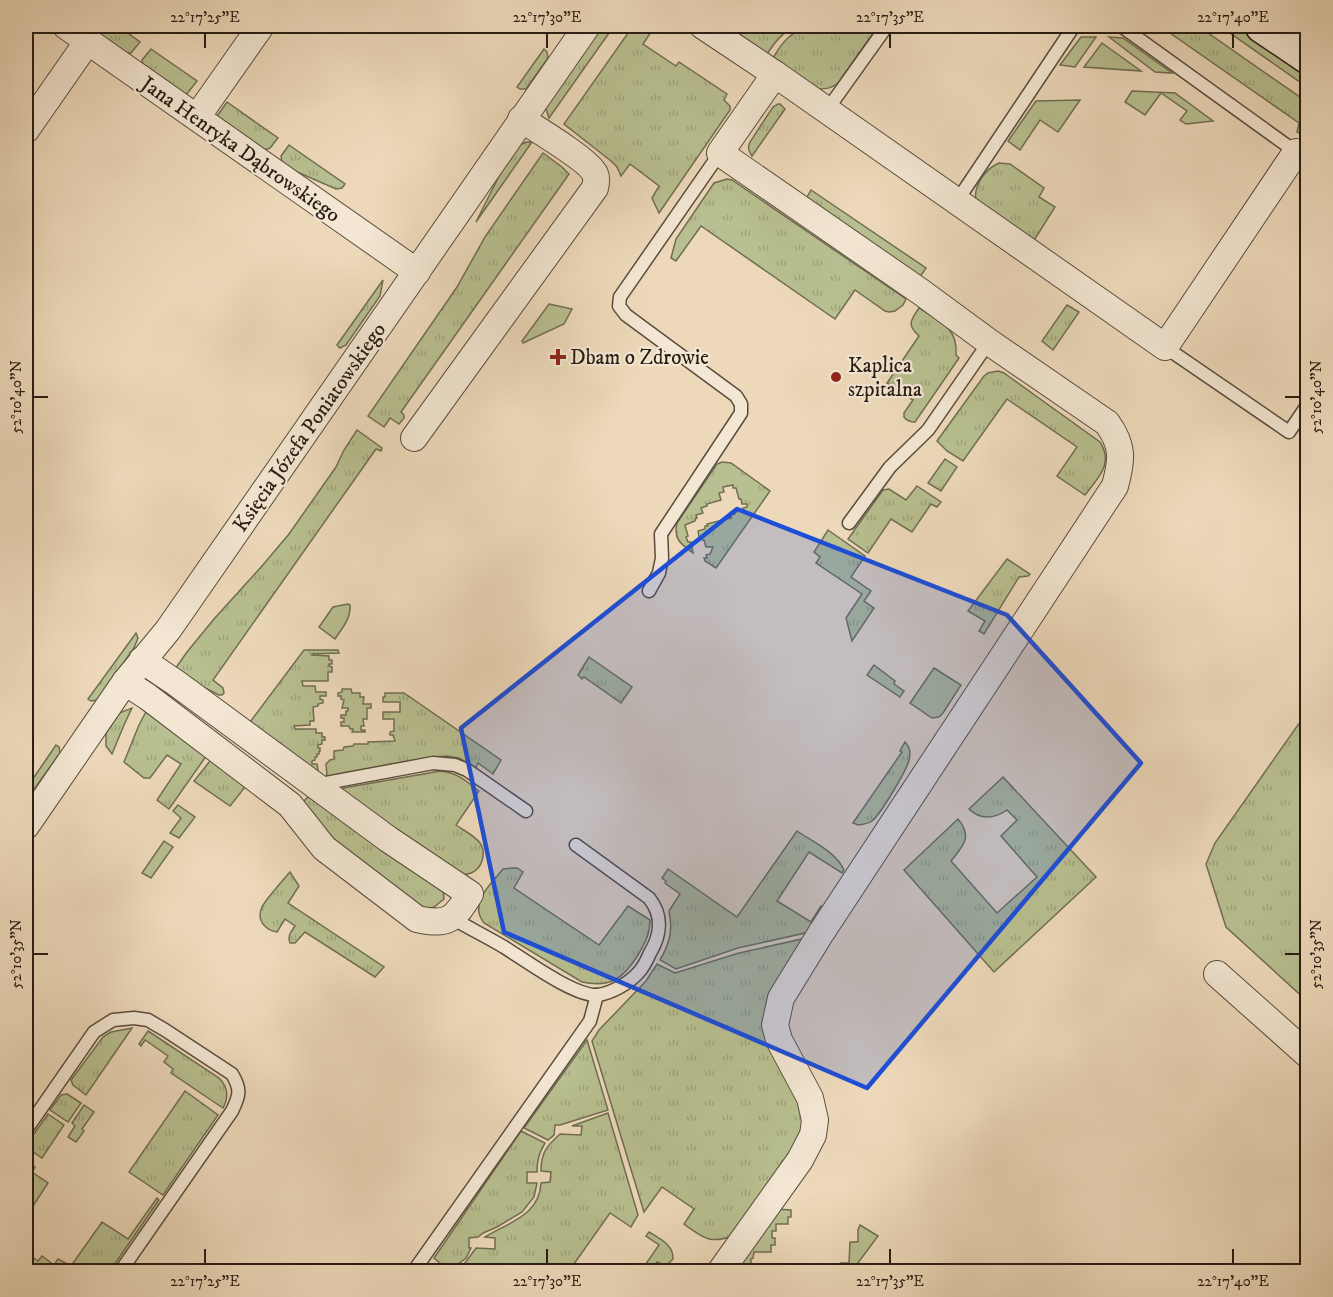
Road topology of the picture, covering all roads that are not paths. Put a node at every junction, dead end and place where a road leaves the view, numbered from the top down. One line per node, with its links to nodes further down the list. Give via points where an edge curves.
1 (66, 26): 9 (street, Jana Henryka Dąbrowskiego)
2 (261, 26): 13 (street)
3 (587, 26): 14 (street, Księcia Józefa Poniatowskiego)
4 (703, 26): 11 (street)
5 (887, 26): 12 (lane)
6 (1074, 26): 18 (lane)
7 (1121, 26): 17 (lane)
8 (1262, 26): 10 (main road)
9 (88, 41): 13 (street, Jana Henryka Dąbrowskiego); 15 (street)
10 (1308, 57)
11 (775, 74): 12 (street); 16 (street)
12 (827, 110): 18 (street)
13 (196, 117): 19 (street, Jana Henryka Dąbrowskiego)
14 (521, 119): 19 (street, Księcia Józefa Poniatowskiego); 23 (street, via 590,167 596,175 595,188)
15 (26, 130)
16 (720, 153): 20 (street); 25 (lane, via 620,297 619,306 626,315 736,396 741,404 741,413 661,534 662,558)
17 (1302, 155): 21 (street)
18 (957, 201): 21 (street)
19 (417, 272): 26 (street, Księcia Józefa Poniatowskiego, via 168,630)
20 (989, 342): 24 (lane, via 928,430 891,467); 39 (street, via 1107,423 1118,439 1120,454 1115,486 781,998 775,1025 810,1098 815,1120 813,1135 800,1160)
21 (1165, 347): 22 (lane, via 1289,432)
22 (1308, 404)
23 (414, 438)
24 (849, 523)
25 (650, 591)
26 (142, 660): 27 (street, Księcia Józefa Poniatowskiego); 28 (street)
27 (125, 682): 30 (street, Księcia Józefa Poniatowskiego); 32 (street, via 290,805 324,848 417,919 441,922)
28 (315, 785): 29 (lane, via 445,763 467,770); 32 (street, via 470,894)
29 (526, 811)
30 (26, 825)
31 (576, 845): 34 (lane, via 649,898 659,916 655,945 640,972 612,991)
32 (452, 918): 34 (lane, via 568,986)
33 (1217, 974): 35 (street)
34 (597, 995): 38 (lane, via 590,1021)
35 (1308, 1055)
36 (26, 1130): 37 (lane, via 94,1032 113,1020 148,1020 232,1074 239,1092 232,1111)
37 (120, 1272)
38 (413, 1272)
39 (720, 1272)

